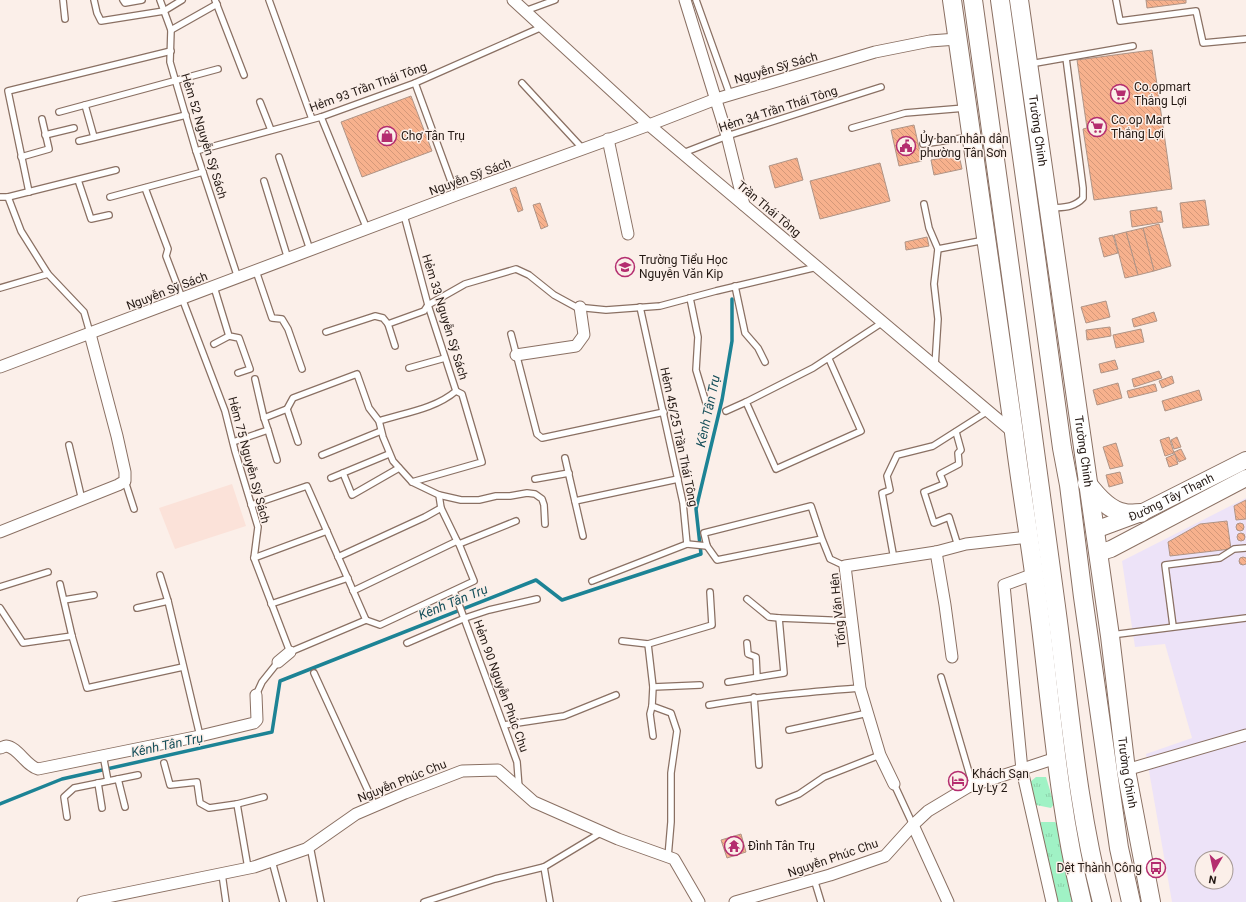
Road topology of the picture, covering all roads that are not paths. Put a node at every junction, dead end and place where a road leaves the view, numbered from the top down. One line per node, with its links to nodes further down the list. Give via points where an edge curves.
1 (63, 0): 20 (lane)
2 (94, 0): 18 (lane, via 101,21)
3 (123, 0): 4 (lane)
4 (142, 0)
5 (160, 0): 18 (lane, Hẻm 52 Nguyễn Sỹ Sách)
6 (182, 0): 18 (lane)
7 (269, 0): 44 (lane)
8 (513, 0): 19 (street, Trần Thái Tông)
9 (555, 0): 19 (lane)
10 (685, 0): 36 (street)
11 (696, 0): 35 (lane)
12 (952, 0): 23 (main road)
13 (973, 0): 75 (main road)
14 (1000, 0): 74 (main road, Trường Chinh)
15 (1019, 0): 28 (main road, Trường Chinh)
16 (1116, 0): 24 (lane, via 1120,21 1196,11 1203,43)
17 (216, 2): 22 (lane); 30 (lane)
18 (164, 11): 22 (lane, Hẻm 52 Nguyễn Sỹ Sách)
19 (525, 11): 21 (street, Trần Thái Tông)
20 (65, 19)
21 (542, 27): 33 (lane, Hẻm 93 Trần Thái Tông); 45 (street, Trần Thái Tông)
22 (171, 30): 26 (lane, Hẻm 52 Nguyễn Sỹ Sách)
23 (957, 39): 35 (street, Nguyễn Sỹ Sách, via 930,41 875,52); 39 (main road)
24 (1246, 39)
25 (1133, 46): 27 (lane)
26 (171, 51): 31 (lane, Hẻm 52 Nguyễn Sỹ Sách, via 170,62); 59 (lane, via 8,91)
27 (1066, 58): 28 (lane); 73 (lane, via 1083,198 1072,206)
28 (1028, 65): 73 (main road, Trường Chinh)
29 (218, 69): 31 (lane)
30 (244, 75)
31 (176, 81): 38 (lane); 41 (lane, Hẻm 52 Nguyễn Sỹ Sách)
32 (522, 82): 56 (lane)
33 (415, 83): 42 (lane, Hẻm 93 Trần Thái Tông); 67 (lane)
34 (881, 86): 50 (lane, Hẻm 34 Trần Thái Tông)
35 (730, 95): 36 (street, Nguyễn Sỹ Sách)
36 (716, 99): 45 (street, Nguyễn Sỹ Sách); 50 (street)
37 (260, 102): 48 (lane)
38 (85, 105): 40 (lane); 52 (lane)
39 (967, 108): 47 (lane, via 905,113); 51 (main road)
40 (59, 112)
41 (186, 115): 52 (lane); 57 (lane, Hẻm 52 Nguyễn Sỹ Sách)
42 (321, 117): 44 (lane, Hẻm 93 Trần Thái Tông); 79 (lane)
43 (42, 119): 49 (lane)
44 (312, 119): 48 (lane, Hẻm 93 Trần Thái Tông)
45 (649, 125): 53 (street, Nguyễn Sỹ Sách); 58 (street, Trần Thái Tông)
46 (74, 128): 49 (lane)
47 (852, 128)
48 (272, 130): 57 (lane, Hẻm 93 Trần Thái Tông)
49 (45, 135): 59 (lane, via 49,149)
50 (727, 136): 58 (lane, Hẻm 34 Trần Thái Tông); 72 (street)
51 (971, 136): 55 (lane); 76 (main road)
52 (94, 137): 54 (lane)
53 (608, 139): 56 (street, Nguyễn Sỹ Sách); 80 (street)
54 (79, 141)
55 (923, 144)
56 (583, 149): 67 (street, Nguyễn Sỹ Sách)
57 (196, 151): 62 (lane, Hẻm 52 Nguyễn Sỹ Sách)
58 (683, 153): 72 (street, Trần Thái Tông)
59 (21, 157): 66 (lane)
60 (279, 157): 83 (lane)
61 (116, 170): 63 (lane)
62 (203, 172): 65 (lane); 88 (lane, Hẻm 52 Nguyễn Sỹ Sách)
63 (78, 180): 66 (lane); 77 (lane, via 91,219)
64 (264, 181): 84 (lane)
65 (145, 188): 70 (lane); 93 (lane, Hẻm 75 Nguyễn Sỹ Sách, via 168,249 166,256)
66 (29, 192): 69 (lane)
67 (456, 195): 78 (street, Nguyễn Sỹ Sách)
68 (0, 197): 69 (lane)
69 (8, 197): 87 (lane, via 21,231)
70 (110, 197)
71 (924, 204): 82 (lane, via 929,228)
72 (744, 205): 85 (street, Trần Thái Tông)
73 (1049, 209): 74 (main road); 146 (main road, Trường Chinh)
74 (1030, 210): 75 (main road); 131 (main road, Trường Chinh)
75 (1003, 212): 76 (main road); 160 (main road)
76 (982, 214): 81 (main road)
77 (109, 215)
78 (404, 215): 79 (street, Nguyễn Sỹ Sách); 94 (lane, Hẻm 33 Nguyễn Sỹ Sách)
79 (367, 229): 83 (street, Nguyễn Sỹ Sách)
80 (628, 234)
81 (985, 240): 82 (lane); 127 (main road)
82 (938, 249): 109 (lane, via 934,284 938,319)
83 (310, 250): 84 (street, Nguyễn Sỹ Sách)
84 (288, 259): 86 (street, Nguyễn Sỹ Sách)
85 (818, 267): 89 (lane); 97 (street, Trần Thái Tông)
86 (256, 271): 88 (street, Nguyễn Sỹ Sách); 112 (lane, via 272,318 282,319 288,329)
87 (48, 274): 91 (lane); 100 (lane, via 84,312)
88 (238, 278): 90 (street, Nguyễn Sỹ Sách)
89 (735, 286): 92 (lane); 108 (lane, via 745,333 758,348)
90 (214, 287): 93 (street, Nguyễn Sỹ Sách); 102 (lane)
91 (0, 288)
92 (690, 298): 96 (lane, via 660,306); 117 (lane, via 698,337 696,370)
93 (182, 299): 100 (street, Nguyễn Sỹ Sách); 128 (lane, Hẻm 75 Nguyễn Sỹ Sách, via 225,411)
94 (428, 305): 95 (lane, via 465,284 516,269 529,275 554,295); 98 (lane, via 424,311); 106 (lane, Hẻm 33 Nguyễn Sỹ Sách)
95 (580, 307): 96 (lane, via 606,310); 105 (street, via 584,335 576,346)
96 (640, 307): 121 (lane, Hẻm 45/25 Trần Thái Tông)
97 (883, 322): 107 (lane); 109 (street, Trần Thái Tông)
98 (388, 324): 99 (lane, via 383,318 375,316); 104 (lane)
99 (326, 332)
100 (90, 334): 110 (street, Nguyễn Sỹ Sách); 144 (street, via 117,436 125,472)
101 (511, 334): 105 (lane)
102 (229, 336): 103 (lane); 113 (lane, via 239,338 250,370)
103 (214, 344)
104 (395, 346)
105 (516, 355): 121 (lane, via 537,434 542,438)
106 (445, 358): 111 (lane); 115 (lane, Hẻm 33 Nguyễn Sỹ Sách)
107 (829, 359): 116 (lane); 116 (lane, via 862,431 776,469)
108 (765, 362)
109 (935, 366): 120 (street, Trần Thái Tông)
110 (0, 367)
111 (409, 368)
112 (302, 369)
113 (238, 373)
114 (255, 380): 122 (lane)
115 (456, 391): 123 (lane, Hẻm 33 Nguyễn Sỹ Sách, via 447,399 428,407); 145 (lane, via 462,394 482,462)
116 (746, 402): 119 (lane)
117 (706, 403)
118 (287, 409): 122 (lane); 123 (lane, via 293,398 357,374 369,408); 129 (lane)
119 (726, 411)
120 (988, 411): 126 (lane); 127 (street, Trần Thái Tông)
121 (664, 412): 143 (lane, Hẻm 45/25 Trần Thái Tông)
122 (264, 418): 124 (lane)
123 (379, 421): 125 (lane)
124 (268, 430): 128 (lane); 135 (lane)
125 (381, 430): 132 (lane); 133 (lane)
126 (956, 432): 167 (lane, via 962,450 958,453 959,464 940,474 944,484 924,492 934,523 949,517); 173 (lane, via 933,446 896,455 887,476 890,490 882,493)
127 (1014, 433): 162 (main road)
128 (233, 442): 150 (lane, Hẻm 75 Nguyễn Sỹ Sách)
129 (298, 442)
130 (69, 445): 148 (lane)
131 (1062, 448): 146 (main road); 159 (main road, Trường Chinh)
132 (389, 454): 137 (lane); 138 (lane)
133 (322, 455)
134 (565, 458): 139 (lane)
135 (277, 460)
136 (1246, 460): 153 (street, Đường Tây Thạnh)
137 (399, 468): 138 (lane, via 352,495); 145 (lane)
138 (343, 473): 140 (lane)
139 (569, 474): 142 (lane); 149 (lane)
140 (331, 478)
141 (1246, 478): 170 (street, Đường Tây Thạnh)
142 (535, 479)
143 (678, 479): 149 (lane); 165 (lane, Hẻm 45/25 Trần Thái Tông)
144 (124, 481): 148 (street); 152 (lane)
145 (412, 482): 147 (lane)
146 (1088, 485): 153 (main road, via 1113,509 1124,513); 156 (main road, Trường Chinh)
147 (439, 495): 151 (lane); 155 (lane, via 461,500 479,500 496,496 536,494 544,505)
148 (82, 500): 157 (street)
149 (575, 501): 161 (lane)
150 (251, 505): 158 (lane, via 307,486); 172 (lane, Hẻm 75 Nguyễn Sỹ Sách, via 258,527)
151 (441, 508): 164 (lane); 171 (lane)
152 (134, 510)
153 (1141, 513): 156 (street, Đường Tây Thạnh)
154 (516, 521): 164 (lane)
155 (545, 524)
156 (1095, 530): 159 (main road); 170 (main road, Trường Chinh)
157 (0, 532)
158 (327, 532): 171 (lane); 172 (lane)
159 (1075, 532): 160 (main road); 174 (main road, Trường Chinh)
160 (1046, 535): 162 (main road); 176 (main road)
161 (582, 536)
162 (1028, 537): 167 (street, Tống Văn Hên); 178 (main road)
163 (822, 538): 166 (lane, via 717,560); 166 (lane, via 811,506 704,533); 175 (lane, via 830,559)
164 (458, 543): 184 (lane); 185 (lane, via 474,582)
165 (687, 544): 166 (lane); 181 (lane)
166 (707, 546)
167 (958, 546): 169 (street, Tống Văn Hên)
168 (1246, 548): 200 (lane, via 1234,549 1220,558 1165,565)
169 (936, 552): 173 (street, Tống Văn Hên); 208 (street)
170 (1098, 553): 174 (main road); 202 (main road, Trường Chinh)
171 (338, 556): 180 (lane)
172 (254, 558): 192 (lane, Hẻm 75 Nguyễn Sỹ Sách)
173 (894, 559): 175 (street, Tống Văn Hên)
174 (1078, 559): 176 (main road); 274 (main road, Trường Chinh, via 1119,848)
175 (845, 566): 199 (street, Tống Văn Hên)
176 (1051, 568): 178 (main road); 273 (main road, via 1076,760 1093,867)
177 (48, 572): 183 (lane)
178 (1034, 574): 231 (main road); 235 (street, via 1004,585)
179 (160, 575): 191 (lane)
180 (348, 578): 184 (lane); 192 (lane)
181 (592, 581)
182 (60, 584): 190 (lane)
183 (0, 587)
184 (353, 591): 198 (lane)
185 (454, 591): 195 (lane, Hẻm 90 Nguyễn Phúc Chu); 198 (lane, via 380,625)
186 (710, 592): 206 (lane, via 712,625)
187 (94, 595): 190 (lane)
188 (537, 599): 195 (lane)
189 (747, 599): 196 (lane, via 769,617)
190 (64, 600): 201 (lane)
191 (168, 601): 194 (lane); 210 (lane)
192 (272, 604): 207 (lane, Hẻm 75 Nguyễn Sỹ Sách)
193 (0, 608): 201 (lane, via 23,643)
194 (137, 608)
195 (465, 616): 205 (lane); 224 (lane, Hẻm 90 Nguyễn Phúc Chu)
196 (779, 618): 199 (lane); 212 (lane, via 784,673)
197 (1246, 618): 200 (lane)
198 (366, 620): 207 (lane)
199 (852, 621): 217 (street, Tống Văn Hên)
200 (1173, 626): 202 (lane)
201 (72, 636): 210 (lane, via 87,688)
202 (1110, 636): 236 (main road, Trường Chinh)
203 (622, 641): 206 (lane)
204 (747, 642): 212 (lane, via 748,654 756,657)
205 (407, 643)
206 (648, 644): 216 (lane)
207 (290, 652): 209 (street)
208 (952, 657)
209 (278, 662): 219 (lane, via 262,682)
210 (183, 667): 227 (lane)
211 (314, 673): 247 (lane)
212 (757, 677): 214 (lane)
213 (941, 677): 242 (lane)
214 (728, 682)
215 (700, 685): 216 (lane)
216 (653, 687): 222 (lane)
217 (860, 688): 220 (lane); 223 (street, Tống Văn Hên)
218 (616, 695): 224 (lane, via 564,716)
219 (256, 696): 227 (street, via 257,720 254,723)
220 (754, 697): 221 (lane); 234 (lane)
221 (709, 705)
222 (652, 706): 228 (lane, via 650,714); 254 (lane, via 671,713 677,730 671,773)
223 (868, 712): 225 (lane); 230 (street, Tống Văn Hên)
224 (504, 725): 243 (lane, Hẻm 90 Nguyễn Phúc Chu, via 517,762)
225 (789, 730)
226 (1246, 734): 236 (street)
227 (200, 736): 232 (street)
228 (653, 736)
229 (0, 748): 232 (street, via 6,746 13,749 33,768 38,769)
230 (880, 755): 241 (street, Tống Văn Hên); 245 (lane, via 824,777 799,794)
231 (1056, 758): 235 (street, Nguyễn Phúc Chu); 272 (main road, via 1069,843)
232 (104, 759): 238 (lane)
233 (164, 763): 246 (lane, via 170,785 197,782 200,803 209,808)
234 (759, 765)
235 (1022, 770): 242 (street, Nguyễn Phúc Chu); 271 (street)
236 (1126, 770): 275 (main road, Trường Chinh)
237 (138, 775): 239 (lane)
238 (108, 779): 239 (lane); 240 (lane)
239 (118, 779): 248 (lane)
240 (98, 783): 249 (lane); 250 (lane, via 74,788 64,797)
241 (894, 784): 251 (lane, Tống Văn Hên)
242 (973, 786): 251 (street, Nguyễn Phúc Chu, via 928,811)
243 (519, 788): 247 (street, Nguyễn Phúc Chu, via 498,770 462,771); 252 (street, Nguyễn Phúc Chu, via 534,802)
244 (264, 797): 246 (lane)
245 (779, 802)
246 (237, 804): 257 (lane)
247 (375, 806): 253 (street, Nguyễn Phúc Chu, via 356,814)
248 (125, 807)
249 (102, 808)
250 (67, 817)
251 (913, 825): 259 (street, Nguyễn Phúc Chu, via 885,856); 270 (street)
252 (602, 832): 254 (street, Nguyễn Phúc Chu); 256 (lane)
253 (310, 846): 255 (street, Nguyễn Phúc Chu); 264 (lane)
254 (668, 857): 267 (street, Nguyễn Phúc Chu, via 674,859)
255 (272, 861): 257 (street, Nguyễn Phúc Chu); 263 (lane)
256 (544, 867): 265 (lane, via 495,879); 266 (lane)
257 (248, 868): 258 (street, Nguyễn Phúc Chu)
258 (222, 874): 261 (street, Nguyễn Phúc Chu); 262 (lane)
259 (814, 880): 260 (street, Nguyễn Phúc Chu); 269 (lane)
260 (763, 898): 268 (street, Nguyễn Phúc Chu)
261 (83, 902)
262 (226, 902)
263 (283, 902)
264 (321, 902)
265 (424, 902)
266 (550, 902)
267 (699, 902)
268 (735, 902)
269 (822, 902)
270 (948, 902)
271 (1052, 902)
272 (1082, 902)
273 (1102, 902)
274 (1131, 902)
275 (1151, 902)

